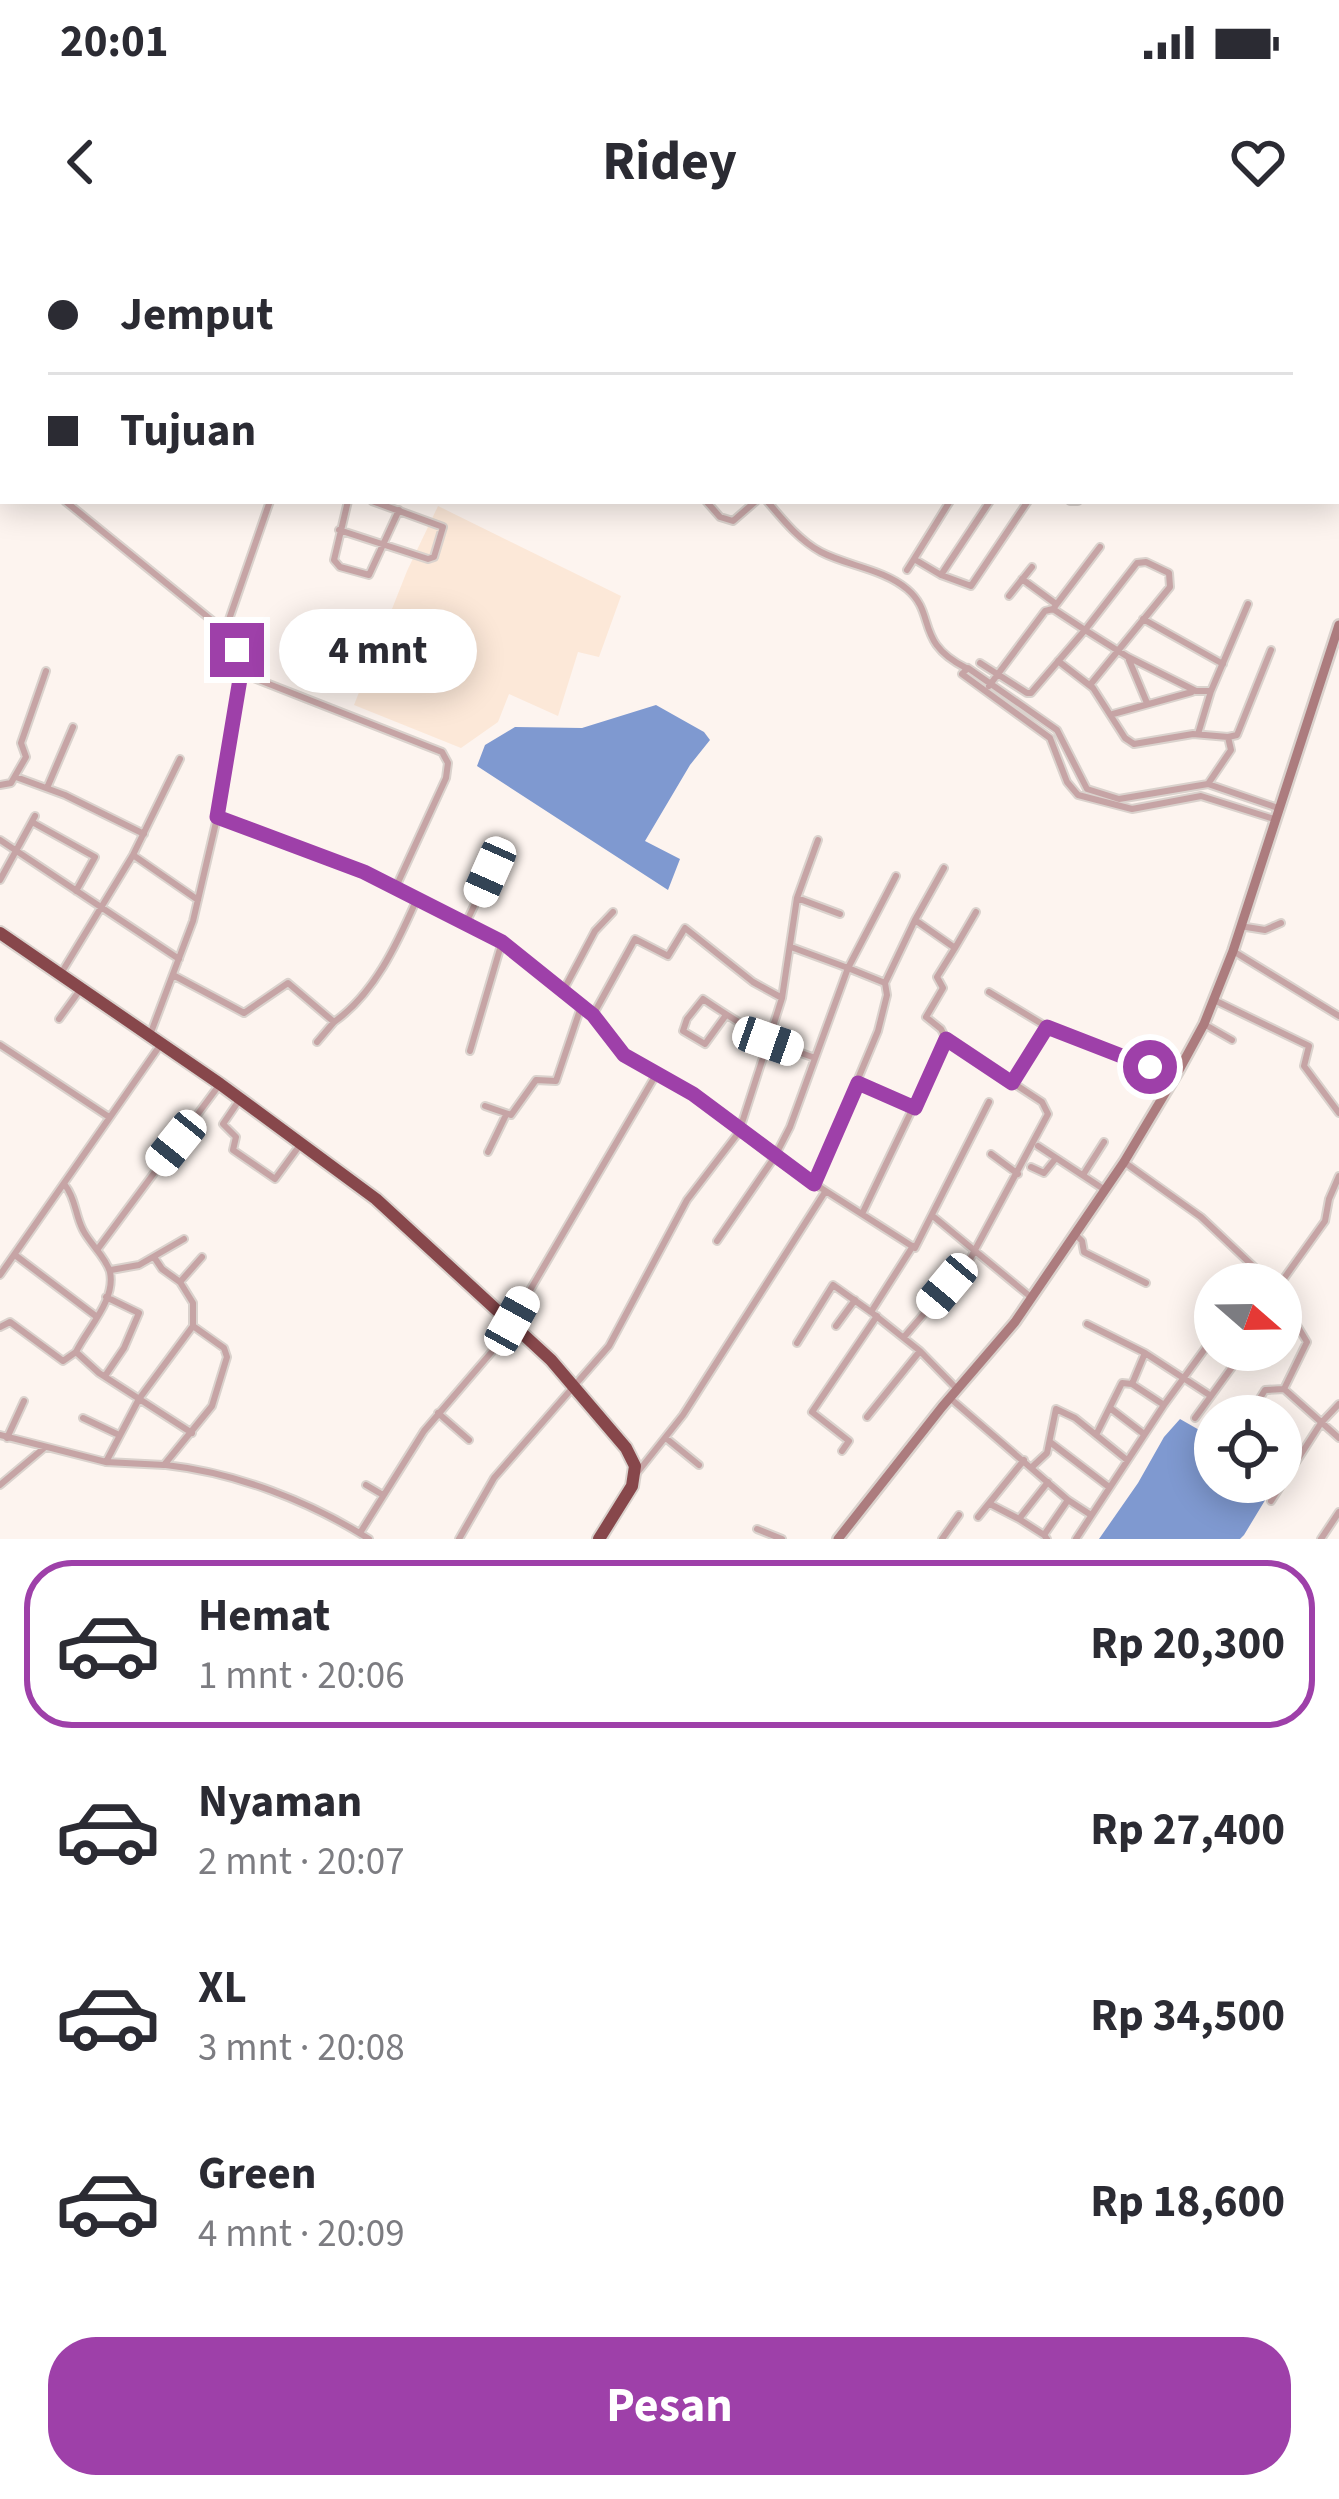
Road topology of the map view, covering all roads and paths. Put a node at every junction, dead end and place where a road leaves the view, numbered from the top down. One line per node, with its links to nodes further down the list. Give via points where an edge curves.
1 (68, 504): 26 (street)
2 (269, 504): 26 (street)
3 (347, 504): 12 (street)
4 (381, 504): 11 (street)
5 (709, 504): 6 (street, via 733,521)
6 (753, 504)
7 (770, 504): 37 (street, via 817,550 905,587 935,646)
8 (948, 504): 15 (street)
9 (988, 504): 18 (street)
10 (1026, 504): 18 (street, via 971,586)
11 (399, 510): 13 (street); 13 (street, via 443,527 440,543 428,559)
12 (339, 530): 13 (street); 13 (street, via 335,563 369,575)
13 (385, 544)
14 (1100, 547): 22 (street)
15 (914, 559): 17 (street); 18 (street)
16 (1032, 567): 19 (street)
17 (907, 570)
18 (941, 575)
19 (1022, 579): 20 (street); 22 (street)
20 (1009, 596)
21 (1248, 604): 32 (street)
22 (1055, 607): 25 (street); 35 (street)
23 (1143, 619): 25 (street, via 1172,582 1166,570 1141,561); 27 (street); 32 (street)
24 (1339, 625): 56 (main road)
25 (1085, 630): 27 (street); 30 (street)
26 (225, 632): 34 (street)
27 (1118, 649): 29 (street); 36 (street)
28 (1271, 650): 44 (street, via 1237,735)
29 (1128, 656): 39 (street); 40 (street)
30 (1058, 662): 35 (street, via 1031,693); 36 (street)
31 (980, 663): 35 (street)
32 (1223, 664): 38 (street)
33 (46, 671): 46 (street)
34 (241, 673): 57 (street); 67 (street, via 442,752 446,778)
35 (999, 675): 37 (street)
36 (1090, 685): 41 (street)
37 (987, 689): 50 (street, via 1057,730); 52 (street, via 1050,738)
38 (1211, 691): 39 (street); 43 (street)
39 (1196, 692): 40 (street)
40 (1148, 703): 41 (street)
41 (1112, 714): 43 (street, via 1134,744)
42 (73, 727): 49 (street)
43 (1198, 734): 44 (street)
44 (1228, 737): 47 (street, via 1231,750)
45 (180, 759): 58 (street)
46 (16, 777): 48 (street); 49 (street)
47 (1208, 784): 51 (street); 56 (street)
48 (0, 785)
49 (46, 788): 58 (street)
50 (1087, 789): 52 (street); 53 (street, via 1120,799)
51 (1166, 792): 53 (street); 54 (street)
52 (1078, 795): 55 (street, via 1115,808)
53 (1150, 796): 55 (street)
54 (1168, 804): 55 (street); 56 (street, via 1201,796)
55 (1151, 807)
56 (1276, 814): 79 (main road)
57 (217, 817): 67 (street); 70 (street)
58 (144, 834): 62 (street)
59 (0, 840): 61 (street)
60 (818, 840): 69 (street)
61 (18, 852): 66 (street); 68 (street); 68 (street, via 33,819 95,857)
62 (133, 855): 70 (street); 72 (street)
63 (944, 868): 76 (street)
64 (490, 872): 77 (street)
65 (896, 876): 86 (street)
66 (0, 880)
67 (395, 889): 71 (street)
68 (75, 892): 72 (street)
69 (796, 898): 75 (street); 82 (street)
70 (198, 899): 85 (street)
71 (417, 900): 77 (street); 100 (street, via 371,984)
72 (100, 909): 85 (street); 88 (street)
73 (613, 912): 92 (street)
74 (976, 912): 83 (street)
75 (840, 914)
76 (915, 920): 83 (street); 89 (street)
77 (466, 923): 81 (street)
78 (1281, 923): 79 (street)
79 (1240, 926): 84 (main road)
80 (0, 933): 88 (highway)
81 (502, 942): 92 (street); 109 (street)
82 (791, 947): 86 (street); 93 (street)
83 (955, 948): 103 (street, via 926,1017)
84 (1233, 951): 94 (main road); 98 (street)
85 (178, 959): 87 (street)
86 (848, 968): 89 (street); 110 (street)
87 (173, 975): 100 (street, via 244,1013 288,983); 104 (street)
88 (60, 976): 90 (highway)
89 (885, 983): 113 (street, via 886,1005)
90 (80, 989): 99 (street); 104 (highway)
91 (989, 992): 102 (street)
92 (562, 993): 95 (street)
93 (782, 998): 96 (street, via 685,928 668,956 633,940); 105 (street)
94 (1214, 1000): 101 (main road); 120 (street, via 1309,1046 1304,1066)
95 (581, 1006): 96 (street); 121 (street, via 557,1079 536,1080)
96 (593, 1015): 111 (street, via 624,1055)
97 (726, 1016): 97 (street, via 700,1000 683,1031 705,1044); 105 (street)
98 (1339, 1016)
99 (59, 1019)
100 (334, 1022): 107 (street)
101 (1204, 1024): 106 (street); 112 (main road)
102 (1047, 1027): 112 (street); 114 (street)
103 (946, 1039): 114 (street); 119 (street)
104 (156, 1040): 115 (highway); 122 (street)
105 (769, 1040): 110 (street); 123 (street)
106 (1232, 1040)
107 (317, 1042)
108 (0, 1045): 122 (street)
109 (470, 1051)
110 (815, 1058): 129 (street)
111 (657, 1073): 123 (street); 162 (street)
112 (1173, 1080): 131 (main road)
113 (858, 1083): 119 (street); 136 (street)
114 (1012, 1083): 133 (street, via 1048,1114)
115 (220, 1084): 116 (highway); 147 (street)
116 (240, 1099): 125 (highway); 125 (street, via 223,1124 236,1137 233,1150 275,1179)
117 (989, 1102): 141 (street)
118 (485, 1106): 121 (street)
119 (915, 1108): 140 (street)
120 (1339, 1113)
121 (506, 1115): 127 (street)
122 (109, 1117): 137 (street)
123 (739, 1132): 129 (street); 177 (street, via 700,1178 609,1346)
124 (1104, 1142): 134 (street)
125 (302, 1143): 162 (highway, via 376,1198)
126 (1038, 1146): 130 (street)
127 (488, 1152)
128 (991, 1154): 133 (street)
129 (774, 1158): 136 (street); 144 (street)
130 (1056, 1158): 132 (street, via 1044,1173); 134 (street)
131 (1124, 1162): 138 (main road); 151 (street)
132 (1031, 1167)
133 (1018, 1174): 146 (street)
134 (1083, 1175): 138 (street)
135 (1339, 1176): 152 (street, via 1325,1221)
136 (814, 1184): 139 (street)
137 (65, 1185): 147 (street); 148 (street)
138 (1105, 1190): 142 (main road)
139 (825, 1192): 140 (street); 196 (street)
140 (861, 1215): 145 (street)
141 (934, 1217): 145 (street); 146 (street)
142 (1075, 1234): 156 (street, via 1084,1252); 158 (main road)
143 (184, 1239): 149 (street)
144 (717, 1241)
145 (913, 1246): 160 (street)
146 (976, 1248): 158 (street); 167 (street)
147 (97, 1251): 153 (street)
148 (15, 1256): 154 (street); 161 (street)
149 (154, 1257): 153 (street); 155 (street)
150 (202, 1257): 155 (street)
151 (1253, 1263)
152 (1292, 1263)
153 (110, 1270): 157 (street)
154 (0, 1275)
155 (180, 1282): 164 (street, via 194,1303)
156 (1146, 1283)
157 (106, 1297): 161 (street); 174 (street, via 139,1313)
158 (1032, 1298): 179 (main road)
159 (855, 1300): 160 (street); 165 (street); 168 (street, via 833,1285)
160 (874, 1314): 167 (street); 201 (street, via 812,1412 849,1441)
161 (97, 1317): 170 (street)
162 (513, 1323): 177 (highway); 187 (street)
163 (1087, 1324): 171 (street)
164 (193, 1326): 182 (street); 191 (street, via 226,1358 212,1406)
165 (836, 1326)
166 (0, 1327): 170 (street, via 10,1322 63,1361)
167 (904, 1337): 169 (street)
168 (797, 1343)
169 (920, 1351): 179 (street); 188 (street)
170 (76, 1352): 174 (street)
171 (1145, 1353): 175 (street); 176 (street)
172 (1194, 1364): 175 (street)
173 (1292, 1371): 178 (street)
174 (105, 1376): 182 (street)
175 (1185, 1377): 180 (street); 185 (street)
176 (1132, 1384): 185 (street); 186 (street, via 1122,1383)
177 (576, 1388): 209 (highway, via 626,1448); 225 (street, via 494,1478)
178 (1284, 1389): 181 (street); 190 (street)
179 (954, 1393): 203 (street); 228 (main road)
180 (1210, 1395)
181 (1262, 1395)
182 (139, 1399): 191 (street); 193 (street)
183 (24, 1401): 195 (street)
184 (1339, 1404): 190 (street)
185 (1165, 1405): 192 (street)
186 (1110, 1408): 192 (street); 194 (street)
187 (438, 1413): 198 (street); 214 (street)
188 (867, 1417)
189 (83, 1418): 193 (street)
190 (1321, 1423): 197 (street); 202 (street)
191 (192, 1432): 206 (street)
192 (1144, 1433): 204 (street)
193 (119, 1435): 205 (street)
194 (1096, 1435): 199 (street, via 1056,1409); 204 (street)
195 (4, 1437): 200 (street)
196 (667, 1438): 207 (street); 209 (street)
197 (1339, 1438)
198 (469, 1440)
199 (1049, 1441): 208 (street); 213 (street)
200 (44, 1448): 205 (street); 211 (street)
201 (842, 1450)
202 (1302, 1453)
203 (1024, 1460): 208 (street); 216 (street)
204 (1127, 1460): 213 (street)
205 (106, 1462): 206 (street)
206 (164, 1465): 223 (street, via 266,1489)
207 (699, 1465)
208 (1033, 1468): 210 (street)
209 (636, 1474): 226 (highway)
210 (1048, 1482): 215 (street); 221 (street)
211 (0, 1485)
212 (366, 1485): 214 (street)
213 (1109, 1487): 219 (street)
214 (382, 1495): 223 (street)
215 (1068, 1500): 219 (street); 224 (street)
216 (990, 1504): 220 (street); 221 (street)
217 (1339, 1512): 231 (street)
218 (959, 1515): 229 (street)
219 (1091, 1515): 230 (street)
220 (978, 1517)
221 (1018, 1519): 224 (street)
222 (757, 1529): 227 (street)
223 (364, 1537)
224 (1046, 1537)
225 (459, 1539)
226 (599, 1539)
227 (782, 1539)
228 (838, 1539)
229 (942, 1539)
230 (1076, 1539)
231 (1321, 1539)

